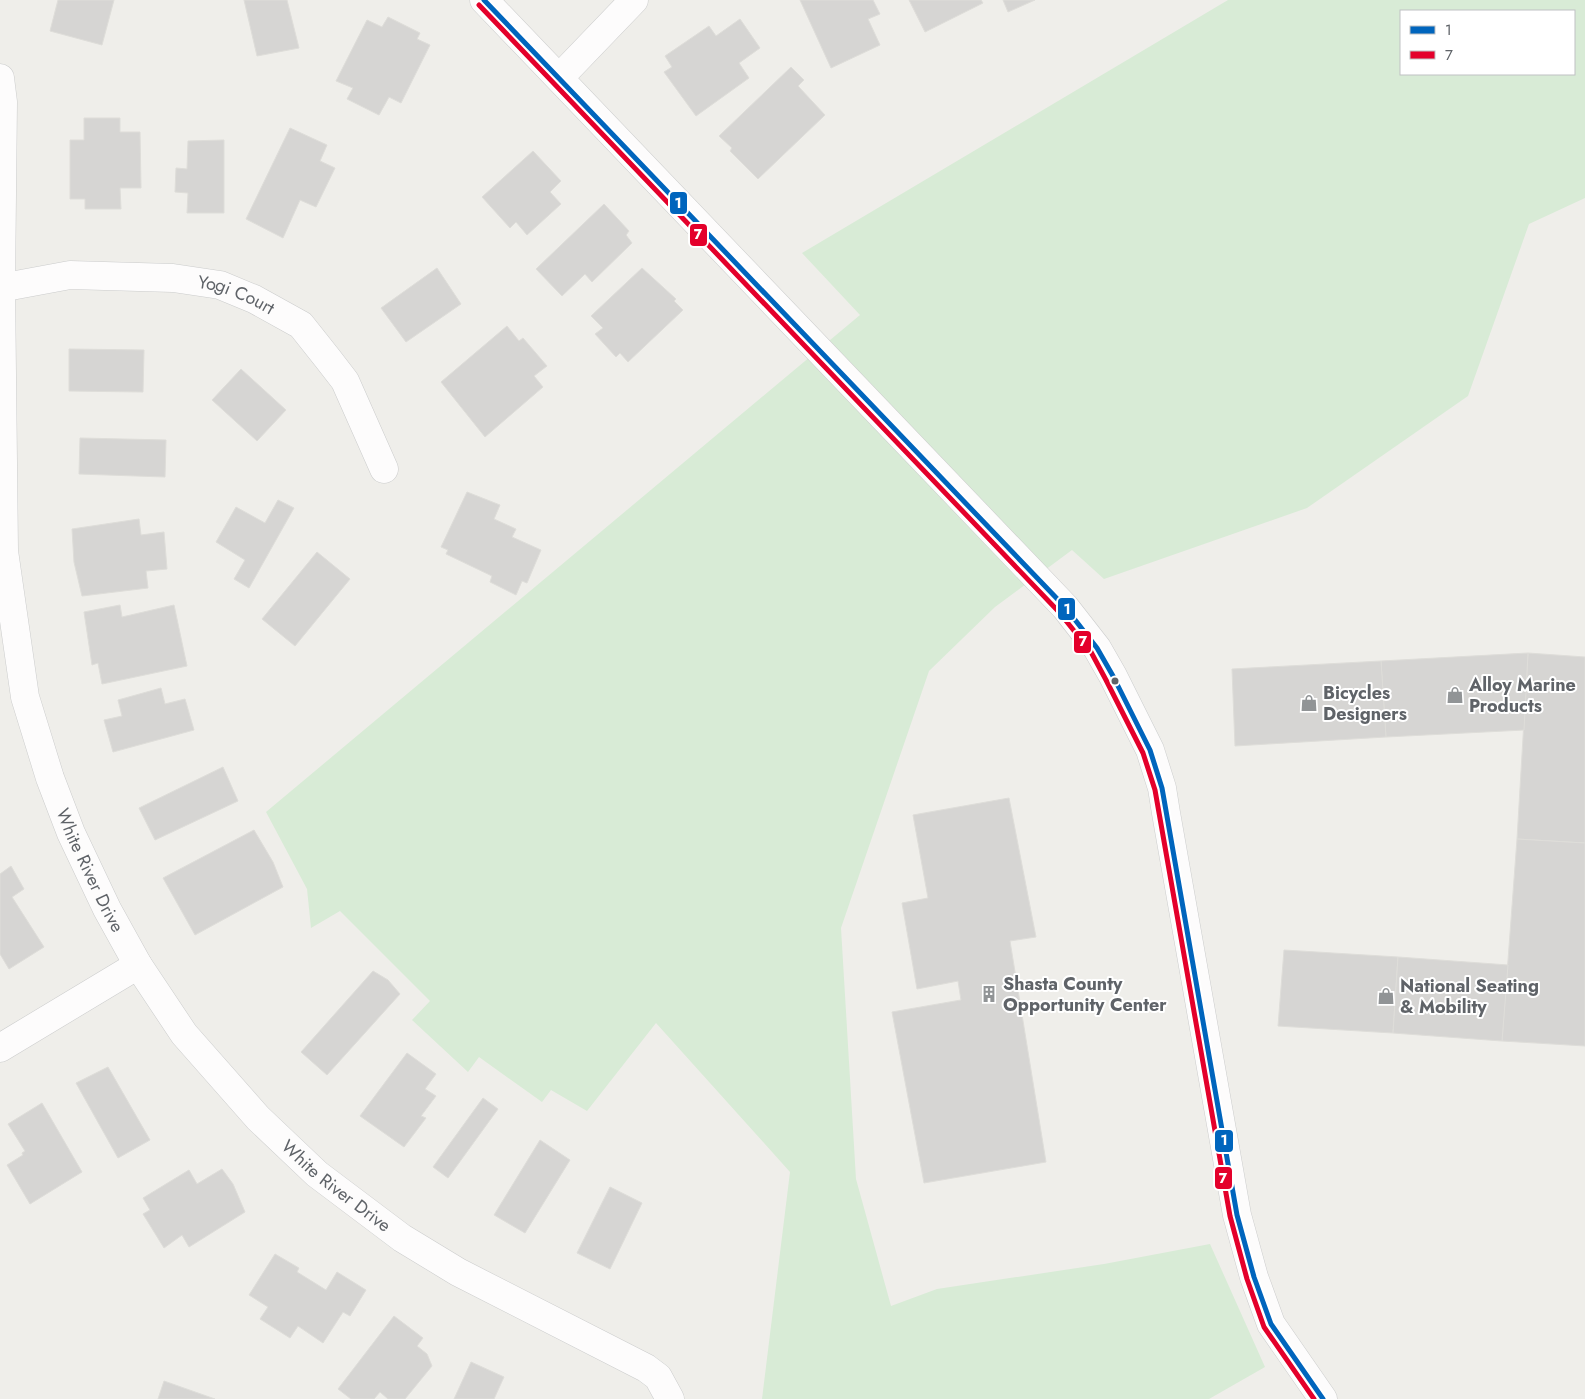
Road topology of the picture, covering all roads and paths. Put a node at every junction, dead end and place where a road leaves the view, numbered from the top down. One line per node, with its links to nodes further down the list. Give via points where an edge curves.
1 (484, 0): 3 (street)
2 (634, 0): 3 (street)
3 (560, 77): 10 (street, via 1064,607 1097,648 1114,676 1150,750 1162,788 1234,1202 1254,1277 1271,1324)
4 (0, 78): 5 (street, White River Drive, via 3,102)
5 (1, 287): 6 (street, Yogi Court, via 70,275 173,278 220,285 254,298 301,325 345,381); 7 (street, White River Drive, via 4,551 25,697 71,833)
6 (384, 469)
7 (138, 965): 8 (street); 9 (street, White River Drive, via 196,1048 258,1118 325,1180 402,1238 458,1272 646,1368 658,1377)
8 (0, 1048)
9 (670, 1399)
10 (1323, 1399)

